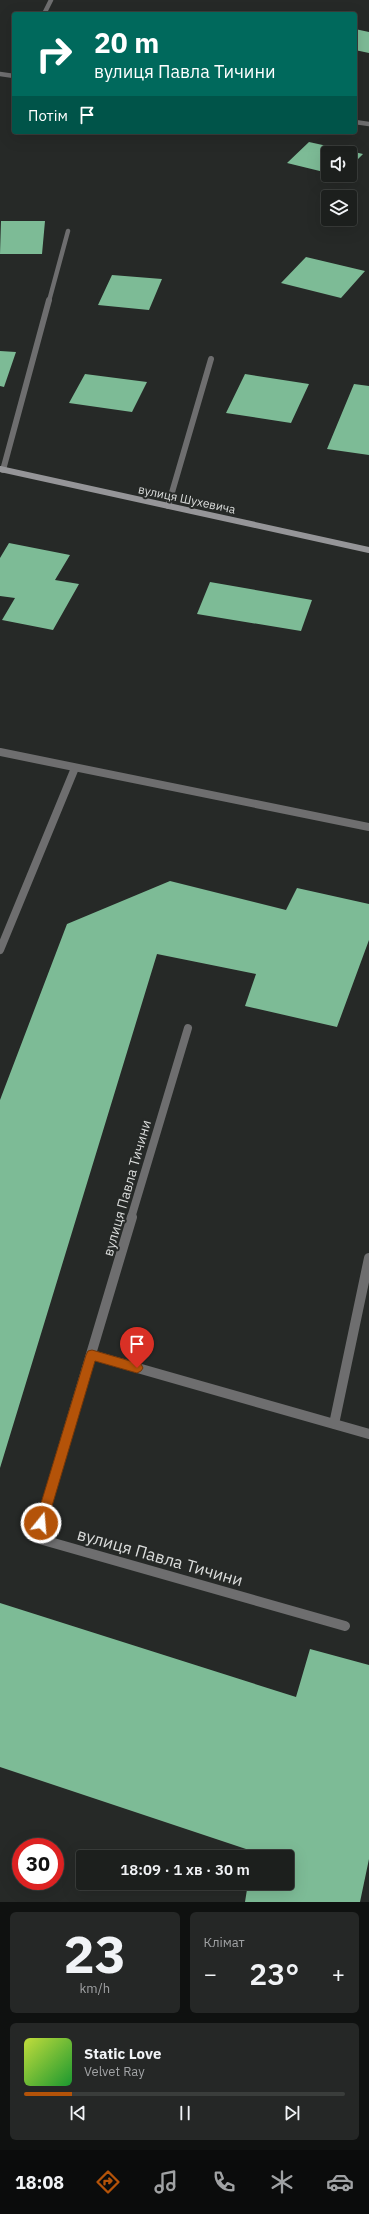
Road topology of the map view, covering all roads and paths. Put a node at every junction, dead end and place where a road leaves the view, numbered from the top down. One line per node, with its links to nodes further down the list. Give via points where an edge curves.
1 (51, 0): 2 (street)
2 (45, 12)
3 (0, 74): 4 (street)
4 (12, 76)
5 (357, 122): 6 (street)
6 (369, 124)
7 (68, 231): 9 (street)
8 (211, 359): 10 (street)
9 (2, 470): 10 (street, вулиця Шухевича)
10 (168, 506): 11 (street, вулиця Шухевича)
11 (369, 550)
12 (0, 752): 13 (street)
13 (75, 768): 14 (street); 15 (street)
14 (369, 827)
15 (0, 950)
16 (188, 1028): 18 (street, вулиця Павла Тичини)
17 (369, 1258): 19 (street)
18 (92, 1355): 19 (street); 21 (street, вулиця Павла Тичини, via 36,1538)
19 (334, 1424): 20 (street)
20 (369, 1434)
21 (345, 1626)

